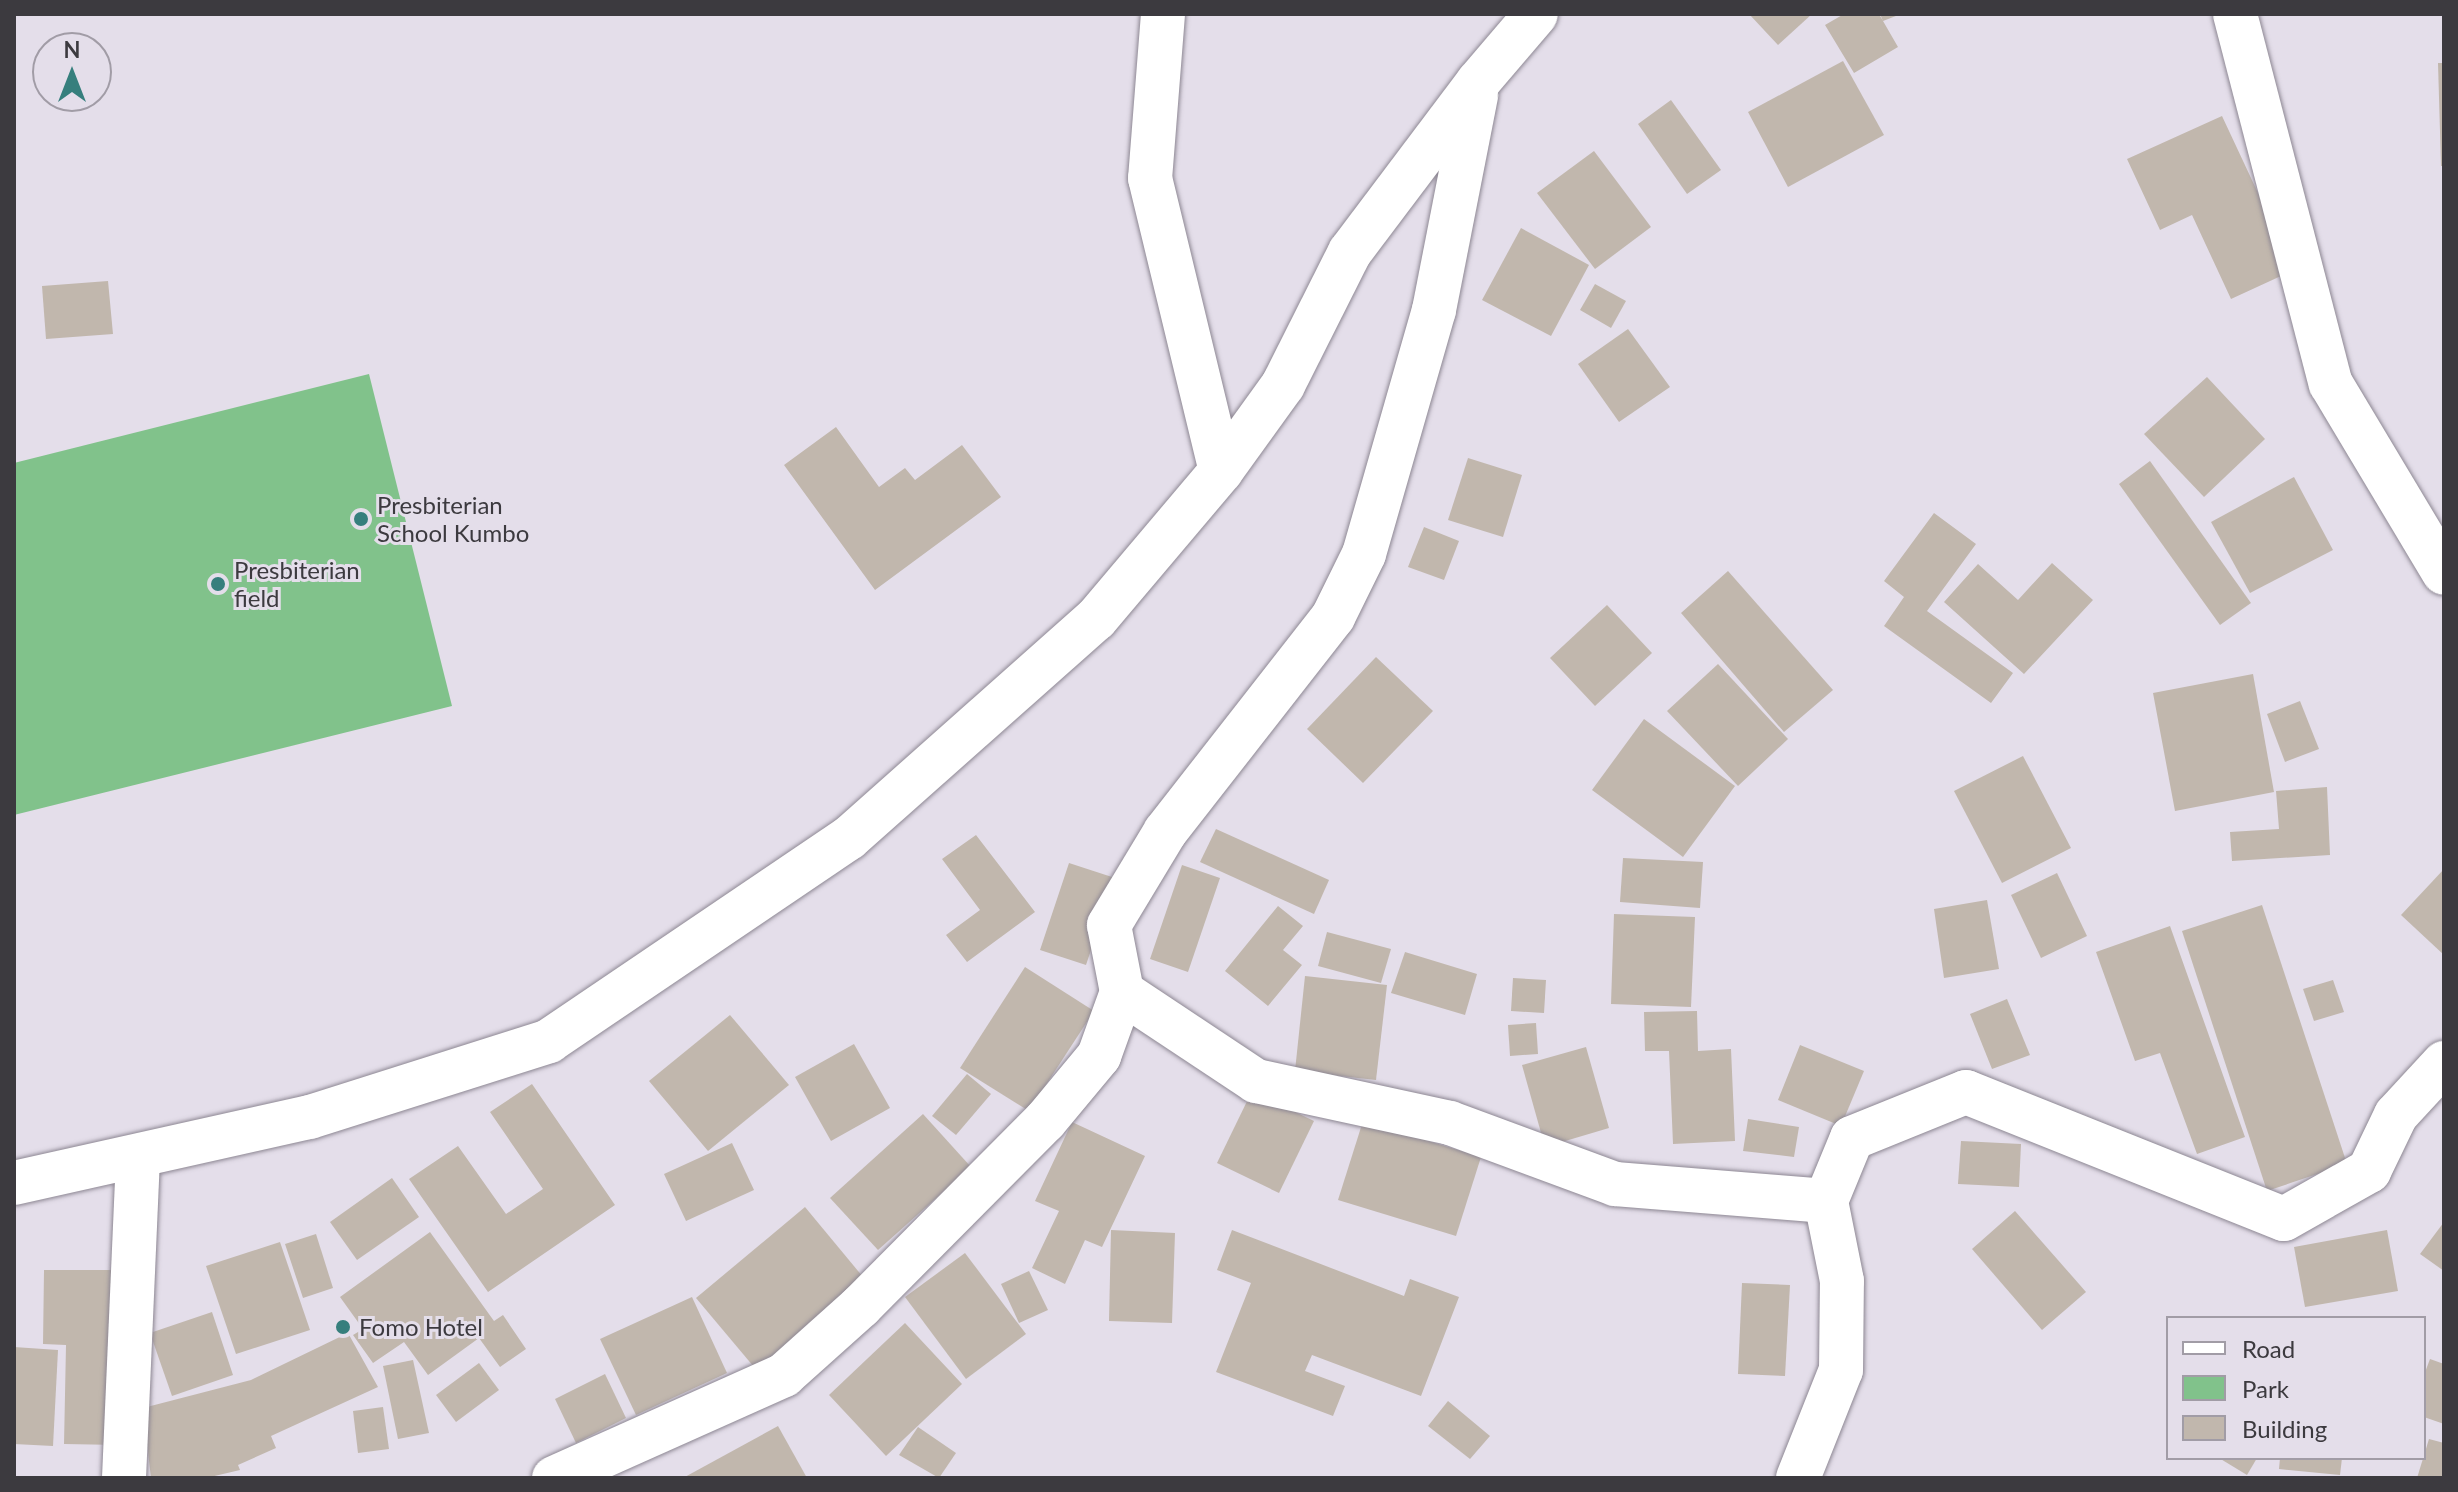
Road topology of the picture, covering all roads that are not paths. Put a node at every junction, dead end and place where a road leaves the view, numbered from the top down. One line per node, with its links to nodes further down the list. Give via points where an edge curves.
1 (1163, 14): 5 (street, via 1150,178)
2 (1536, 14): 4 (street)
3 (2235, 14): 6 (street, via 2331,384)
4 (1478, 82): 5 (street, via 1350,252 1283,385); 7 (street, via 1434,310 1364,554 1333,617 1165,832 1109,925)
5 (1221, 471): 9 (street, via 1096,619 849,838 549,1041 310,1117)
6 (2444, 573)
7 (1122, 992): 11 (street, via 1256,1081 1450,1123 1615,1184); 13 (street, via 1099,1056 1045,1121 861,1306 784,1375)
8 (2444, 1063): 11 (street, via 2396,1115 2369,1171 2284,1219 1966,1092 1852,1138)
9 (138, 1157): 10 (street); 12 (street)
10 (14, 1183)
11 (1826, 1201): 14 (street, via 1842,1281 1841,1370)
12 (124, 1478)
13 (554, 1478)
14 (1798, 1478)

